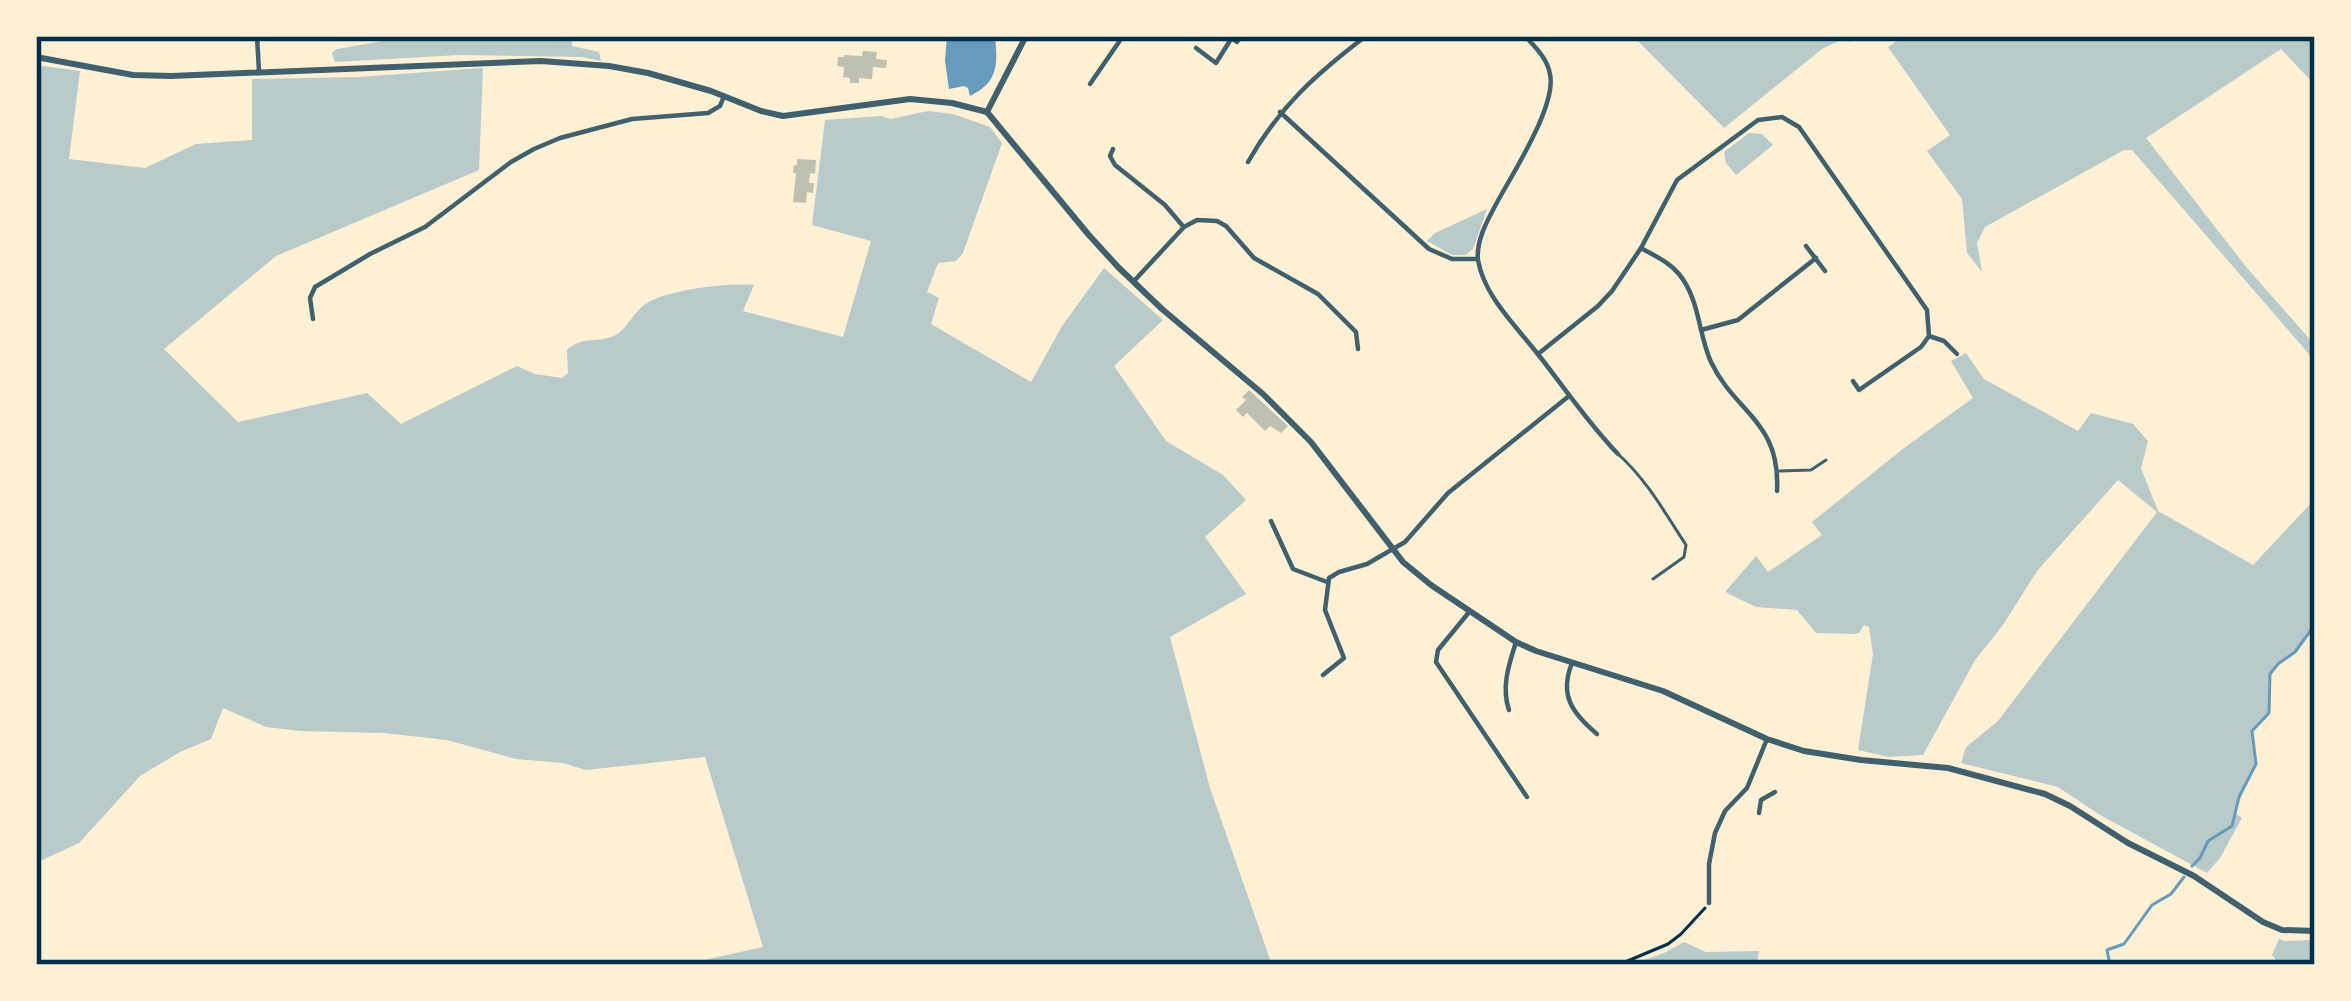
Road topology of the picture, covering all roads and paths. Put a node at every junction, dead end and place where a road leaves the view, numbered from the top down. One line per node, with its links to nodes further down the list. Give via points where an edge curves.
1 (257, 36): 10 (street)
2 (1026, 36): 13 (street)
3 (1123, 36): 11 (street)
4 (1241, 36): 7 (street)
5 (1366, 36): 14 (street)
6 (1526, 36): 21 (street, via 1549,70 1550,94 1483,230)
7 (1230, 37): 8 (street, via 1216,63)
8 (1196, 48)
9 (36, 57): 10 (street, via 152,76)
10 (259, 73): 12 (street, via 557,61 631,69)
11 (1090, 84)
12 (724, 96): 13 (street, via 783,116 910,99); 24 (street, via 708,113 632,119 534,149 424,227 315,286)
13 (987, 112): 23 (street)
14 (1280, 112): 16 (street); 21 (street, via 1429,249)
15 (1113, 149): 17 (street, via 1115,165)
16 (1248, 162)
17 (1184, 227): 23 (street); 27 (street, via 1204,219 1226,226 1254,258 1318,294 1362,339)
18 (1806, 247): 20 (street)
19 (1641, 248): 25 (street, via 1684,280); 26 (street, via 1677,180 1750,124 1790,120 1922,299); 28 (street, via 1605,299)
20 (1816, 258): 22 (street); 25 (street, via 1738,320)
21 (1478, 259): 28 (street, via 1500,306)
22 (1825, 271)
23 (1133, 281): 39 (street, via 1311,442)
24 (313, 319)
25 (1701, 330): 36 (street, via 1713,367 1754,417)
26 (1930, 336): 29 (street); 31 (street)
27 (1358, 349)
28 (1538, 354): 32 (street)
29 (1958, 354)
30 (1853, 381): 31 (street)
31 (1859, 390): 33 (street)
32 (1569, 396): 34 (street); 39 (street, via 1457,485)
33 (1866, 398)
34 (1618, 454): 40 (lane, via 1687,548)
35 (1826, 460): 36 (lane, via 1811,470)
36 (1778, 471): 37 (street)
37 (1777, 491)
38 (1271, 521): 41 (street, via 1293,568)
39 (1392, 551): 41 (street); 42 (street)
40 (1653, 579)
41 (1327, 583): 45 (street, via 1324,610 1344,658)
42 (1470, 611): 43 (street); 50 (street, via 1436,662)
43 (1516, 642): 44 (street); 46 (street)
44 (1572, 663): 47 (street, via 1568,699); 48 (street, via 1663,691)
45 (1324, 675)
46 (1509, 710)
47 (1597, 734)
48 (1767, 739): 52 (street, via 1747,788 1715,833); 53 (street, via 1836,757 1948,768 2045,794 2263,922)
49 (1775, 791): 51 (street, via 1761,800)
50 (1527, 796)
51 (1759, 813)
52 (1709, 904): 54 (path, via 1674,939)
53 (2315, 931)
54 (1618, 965)

